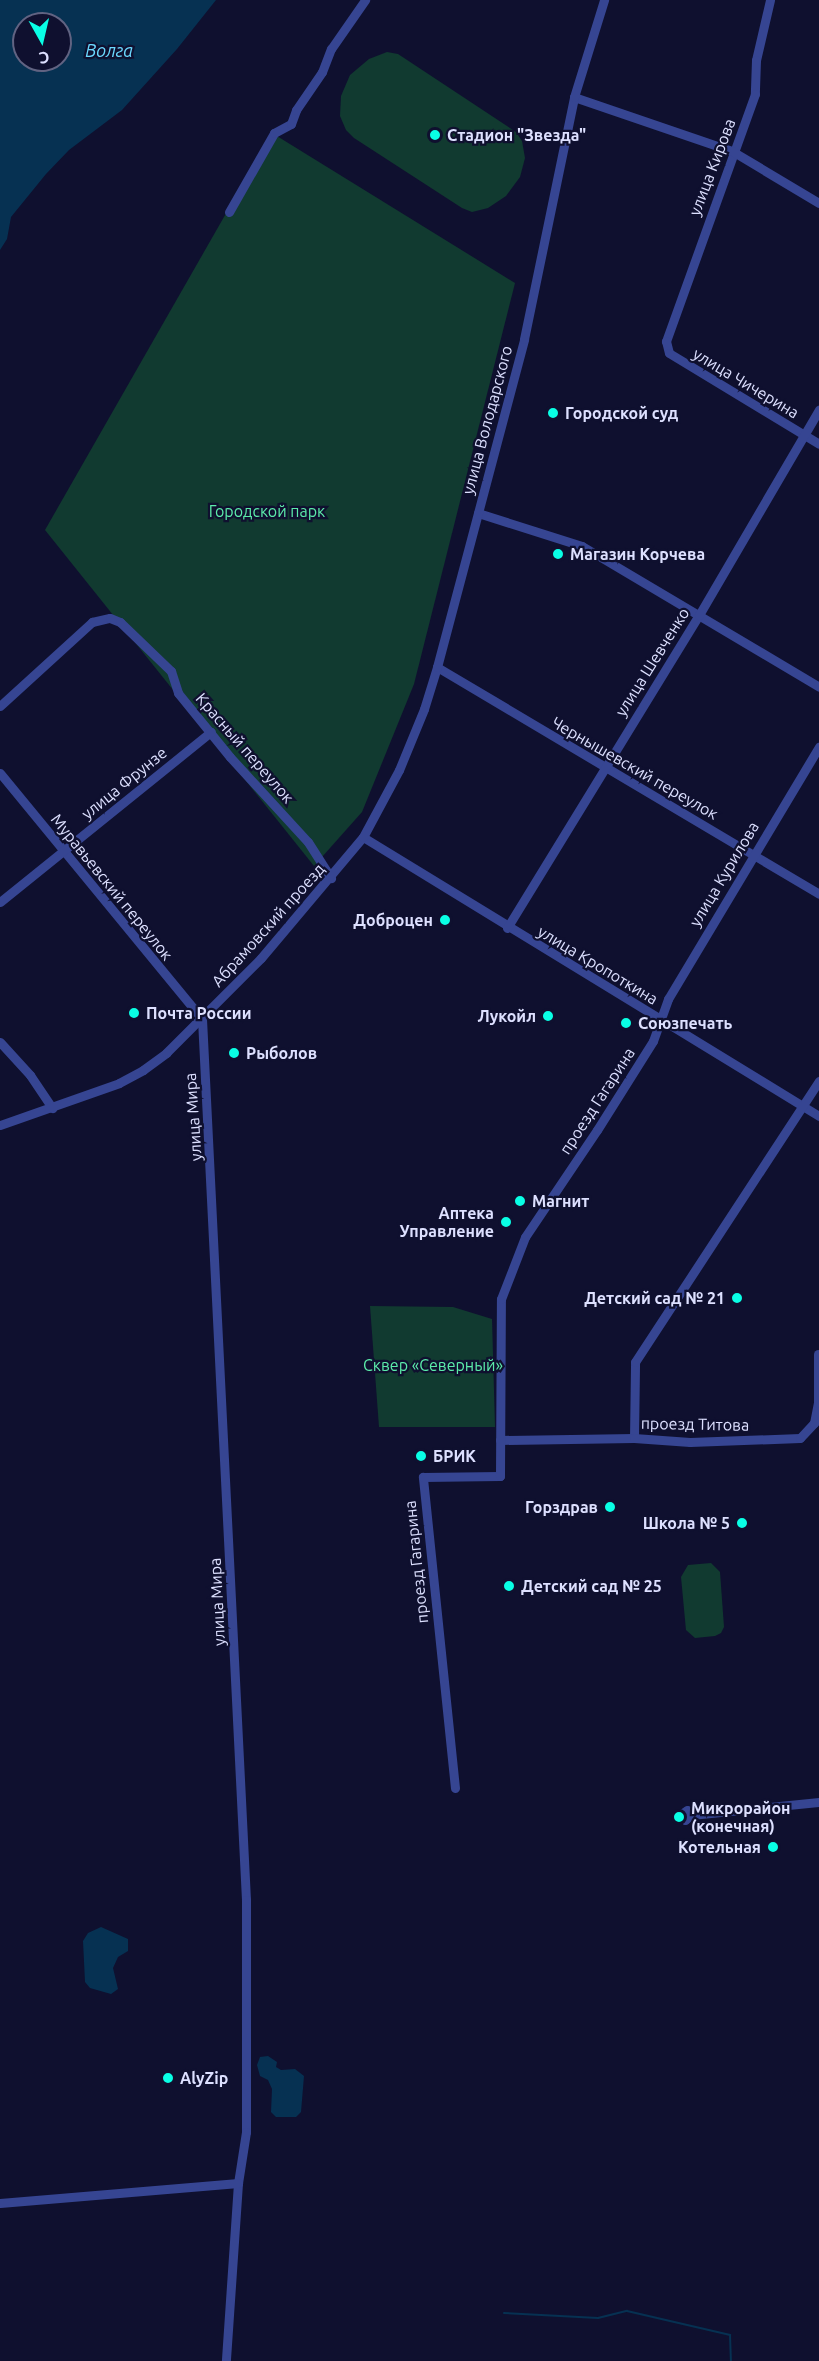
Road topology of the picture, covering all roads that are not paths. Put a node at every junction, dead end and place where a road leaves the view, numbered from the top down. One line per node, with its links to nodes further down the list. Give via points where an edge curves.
1 (365, 0): 7 (street, via 331,49 291,124 274,133)
2 (604, 0): 4 (street, улица Володарского)
3 (770, 0): 5 (street, улица Кирова, via 756,60 755,93)
4 (574, 97): 5 (street); 12 (street, улица Володарского, via 524,339)
5 (732, 151): 6 (street); 8 (street, улица Кирова)
6 (819, 203)
7 (229, 212)
8 (666, 341): 10 (street, улица Чичерина, via 669,352)
9 (819, 410): 10 (street, улица Шевченко)
10 (804, 436): 11 (street, улица Чичерина); 13 (street, улица Шевченко)
11 (819, 444)
12 (478, 513): 13 (street, via 582,546); 14 (street, улица Володарского)
13 (699, 615): 15 (street); 19 (street, улица Шевченко)
14 (437, 667): 19 (street, Чернышевский переулок); 21 (street, улица Володарского, via 399,770)
15 (819, 687)
16 (0, 706): 17 (street, Красный переулок, via 92,622 110,618 120,622 171,671 178,693)
17 (211, 732): 22 (street, улица Фрунзе); 24 (street, Красный переулок, via 308,842)
18 (819, 747): 23 (street, улица Курилова)
19 (604, 766): 23 (street, Чернышевский переулок); 27 (street, улица Шевченко)
20 (0, 773): 22 (street, Муравьевский переулок)
21 (363, 837): 24 (street, Абрамовский проезд); 27 (street, улица Кропоткина)
22 (64, 852): 26 (street, улица Фрунзе); 28 (street, Муравьевский переулок)
23 (753, 854): 25 (street, Чернышевский переулок); 29 (street, улица Курилова, via 668,999)
24 (331, 878): 28 (street, Абрамовский проезд)
25 (819, 894)
26 (0, 902)
27 (507, 928): 29 (street, улица Кропоткина)
28 (202, 1019): 33 (street, Абрамовский проезд, via 144,1070); 42 (street, улица Мира, via 246,1900 246,2132)
29 (662, 1020): 32 (street, улица Кропоткина); 38 (street, проезд Гагарина, via 597,1130 525,1237 501,1299)
30 (0, 1042): 33 (street, via 30,1075)
31 (819, 1081): 32 (street)
32 (804, 1107): 34 (street, улица Кропоткина); 37 (street, via 673,1300 636,1362)
33 (52, 1108): 35 (street, Абрамовский проезд)
34 (819, 1116)
35 (0, 1125)
36 (818, 1354): 37 (street, проезд Титова, via 814,1423 800,1438 690,1442)
37 (634, 1438): 38 (street, проезд Титова)
38 (500, 1440): 39 (street, проезд Гагарина, via 500,1476 423,1477)
39 (455, 1788)
40 (819, 1802): 41 (street)
41 (691, 1815)
42 (238, 2182): 43 (street); 44 (street, улица Мира)
43 (0, 2203)
44 (226, 2361)

